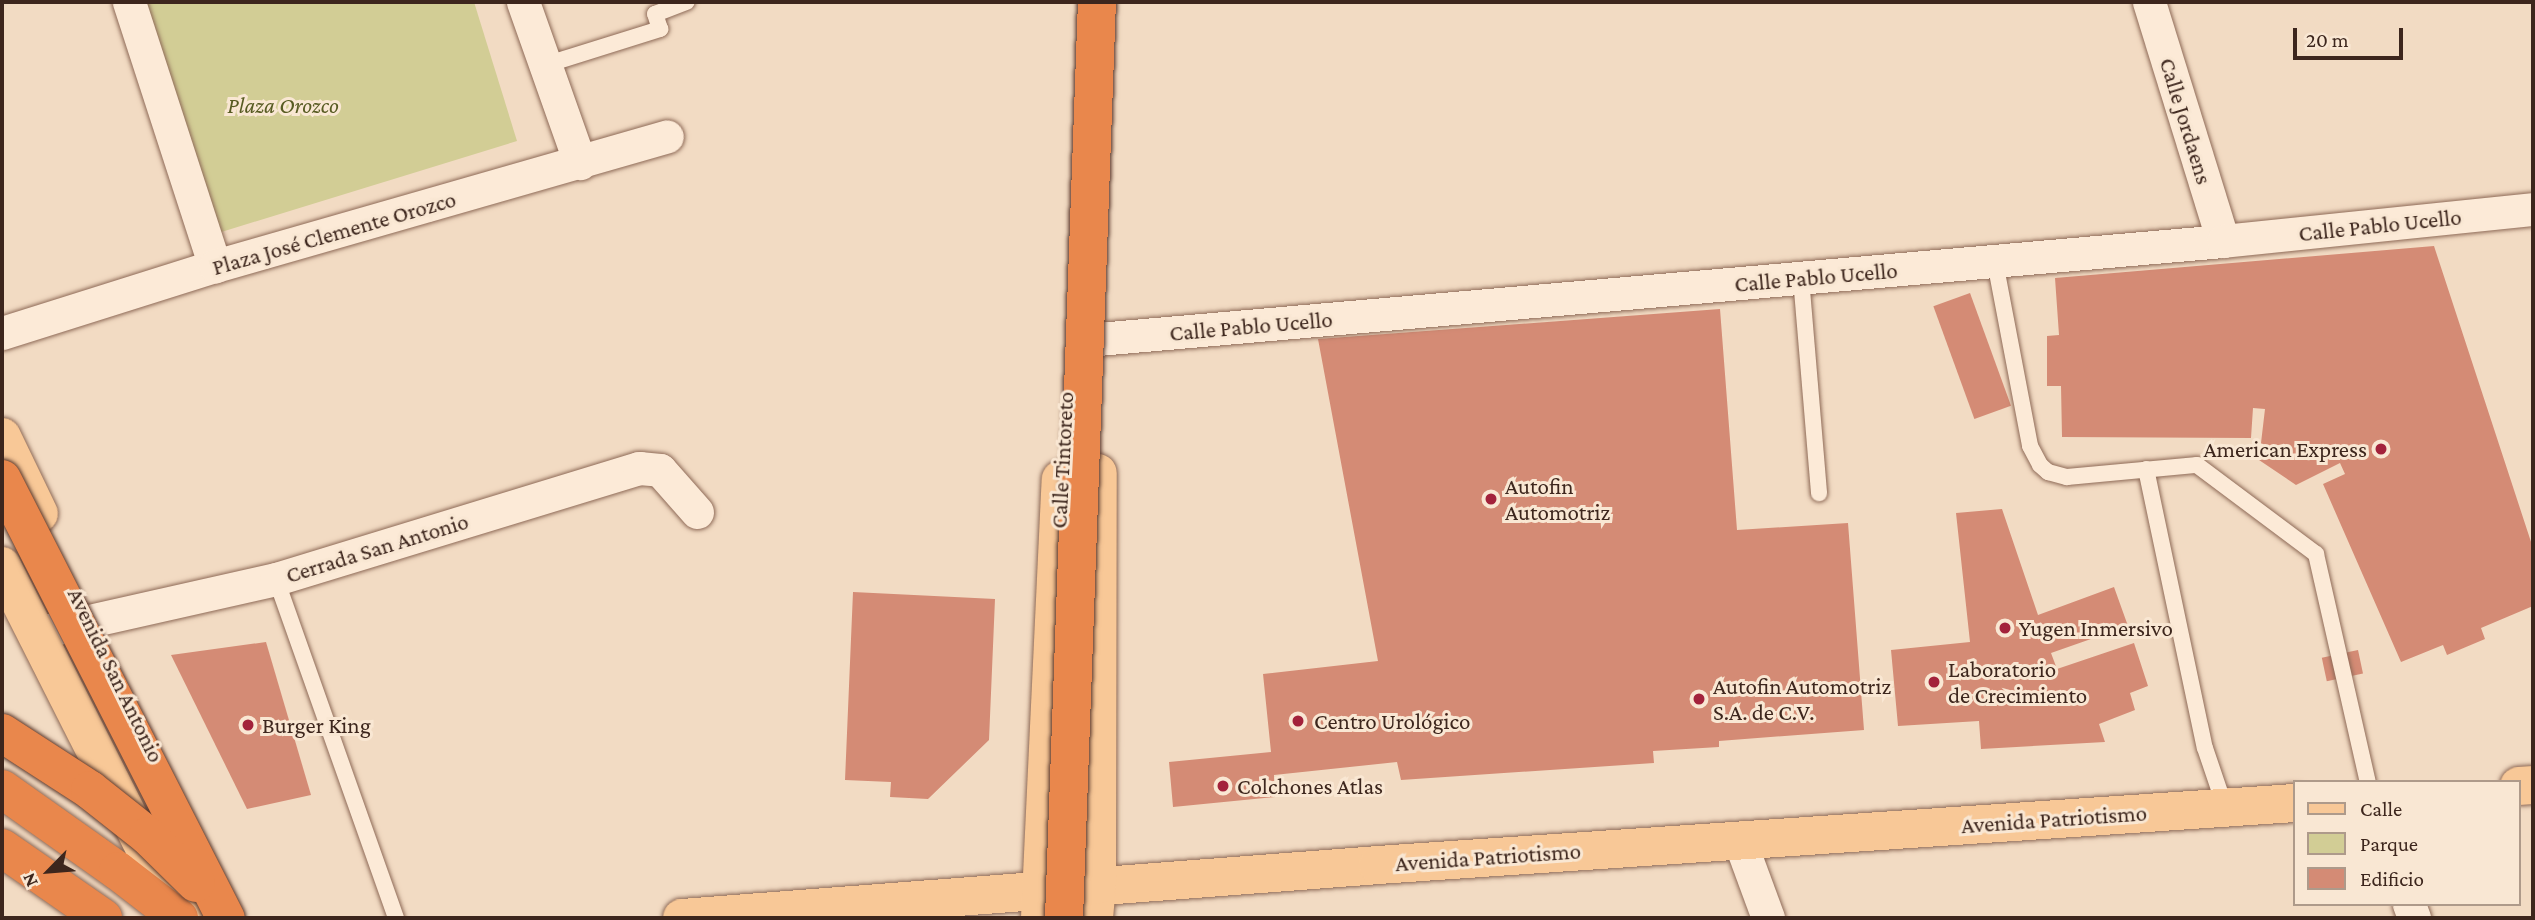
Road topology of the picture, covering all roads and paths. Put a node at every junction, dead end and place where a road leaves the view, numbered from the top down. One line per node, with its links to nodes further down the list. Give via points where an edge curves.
1 (129, 2): 14 (street)
2 (523, 2): 8 (street)
3 (687, 2): 8 (lane, via 655,14 660,29)
4 (1080, 2): 37 (main road, Calle Tintoreto)
5 (1097, 2): 37 (highway, bridge)
6 (1111, 2): 17 (main road, Calle Tintoreto)
7 (2149, 2): 12 (street, Calle Jordaens)
8 (545, 65): 10 (street)
9 (667, 136): 10 (street, Plaza José Clemente Orozco)
10 (580, 163): 14 (street, Plaza José Clemente Orozco)
11 (2533, 209): 12 (street, Calle Pablo Ucello)
12 (2223, 241): 13 (street, Calle Pablo Ucello)
13 (1995, 262): 15 (street, Calle Pablo Ucello); 19 (lane, via 2031,446 2040,465 2067,477)
14 (215, 266): 16 (street, Plaza José Clemente Orozco)
15 (1801, 278): 17 (street, Calle Pablo Ucello); 21 (lane)
16 (2, 332)
17 (1098, 339): 36 (main road, Calle Tintoreto)
18 (2, 437): 25 (main road, Avenida San Antonio)
19 (2146, 469): 28 (lane, via 2197,465 2316,554); 31 (lane, via 2206,748)
20 (2, 479): 43 (highway, bridge)
21 (1819, 493)
22 (696, 512): 24 (street, Cerrada San Antonio, via 660,470 639,468)
23 (2, 566): 26 (main road)
24 (276, 579): 25 (street, Cerrada San Antonio); 44 (lane)
25 (90, 621): 26 (street, Cerrada San Antonio); 42 (main road, Avenida San Antonio, via 194,836)
26 (36, 633): 35 (main road)
27 (2, 733): 43 (highway, bridge, via 90,790 148,836)
28 (2368, 780)
29 (2, 789): 35 (highway)
30 (2294, 803): 31 (main road, Avenida Patriotismo)
31 (2225, 808): 33 (main road, Avenida Patriotismo)
32 (2, 822): 39 (highway)
33 (1739, 839): 36 (main road, Avenida Patriotismo); 46 (street)
34 (2, 848): 38 (highway)
35 (134, 864): 40 (highway); 41 (main road)
36 (1100, 907): 37 (main road, Avenida Patriotismo)
37 (1048, 909): 45 (main road, Avenida Patriotismo)
38 (103, 918)
39 (139, 918)
40 (179, 918)
41 (197, 918)
42 (216, 918)
43 (224, 918)
44 (396, 918)
45 (682, 918)
46 (1768, 918)

